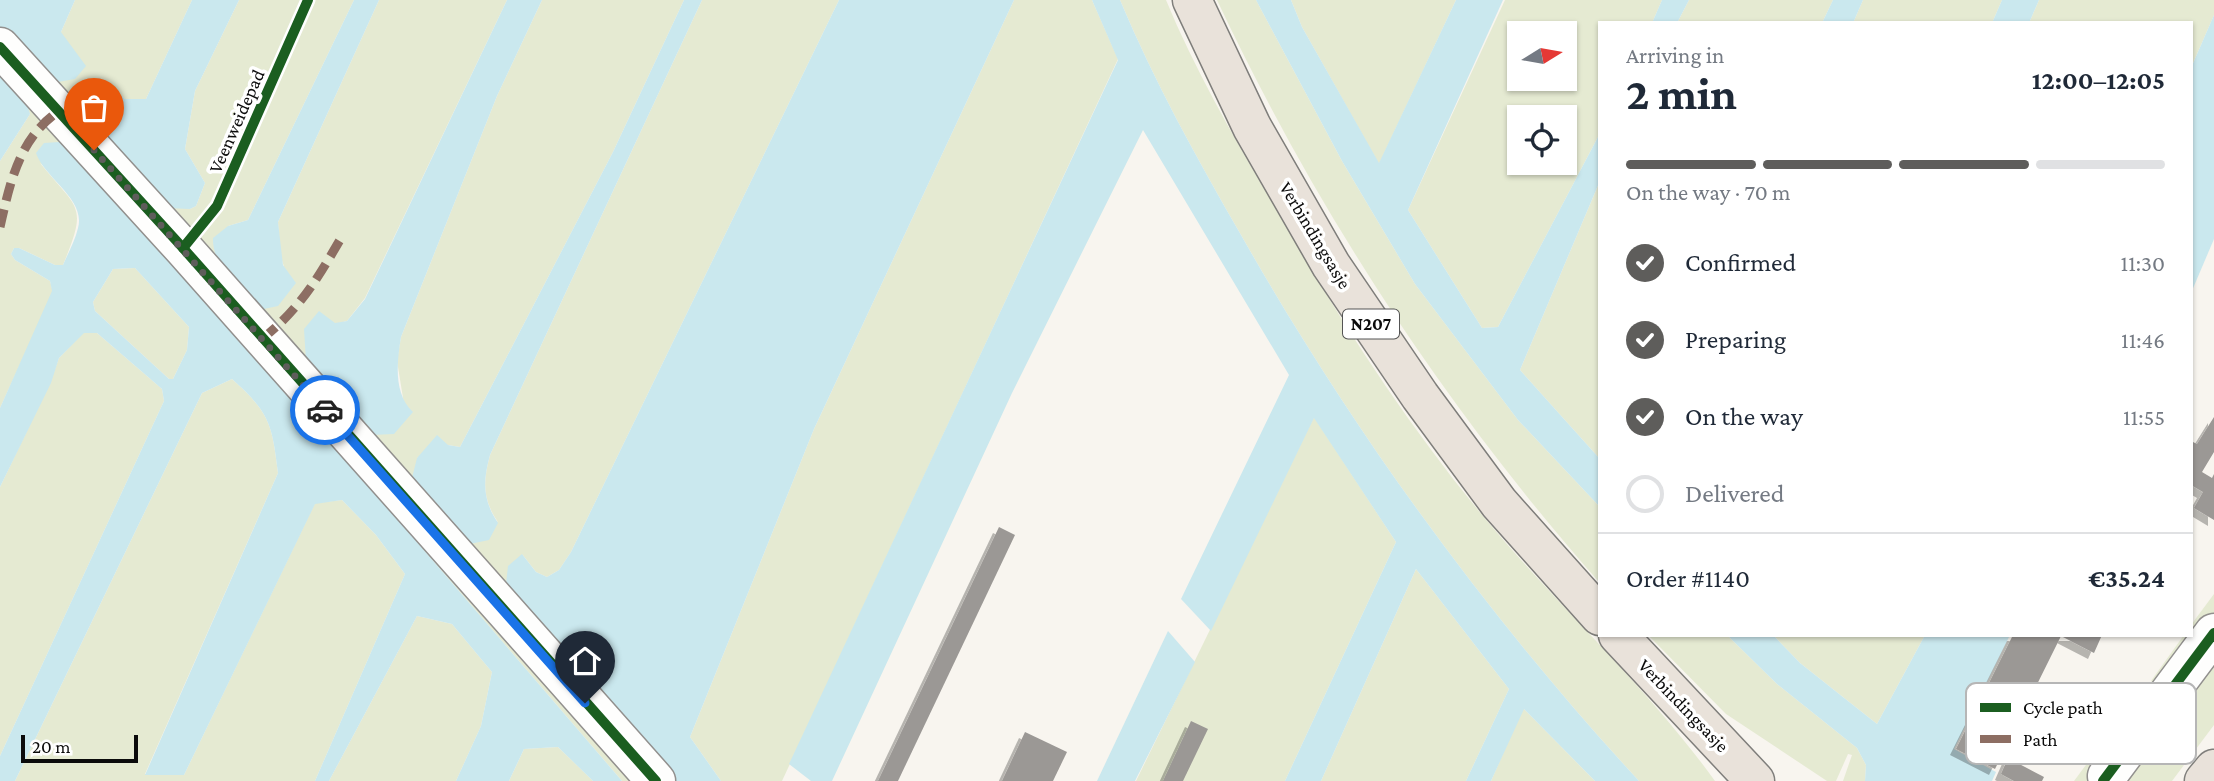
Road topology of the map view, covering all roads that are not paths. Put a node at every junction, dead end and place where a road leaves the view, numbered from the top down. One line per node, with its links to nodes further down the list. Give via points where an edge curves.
1 (1192, 0): 3 (main road, Verbindingsasje / N207, via 1252,127 1331,265 1499,503)
2 (0, 47): 11 (street)
3 (1598, 614)
4 (2214, 633): 6 (street)
5 (1620, 637): 10 (main road, Verbindingsasje)
6 (2177, 683)
7 (2116, 764): 9 (street)
8 (2214, 769): 12 (main road)
9 (2107, 776)
10 (1756, 779)
11 (656, 781)
12 (2204, 781)

